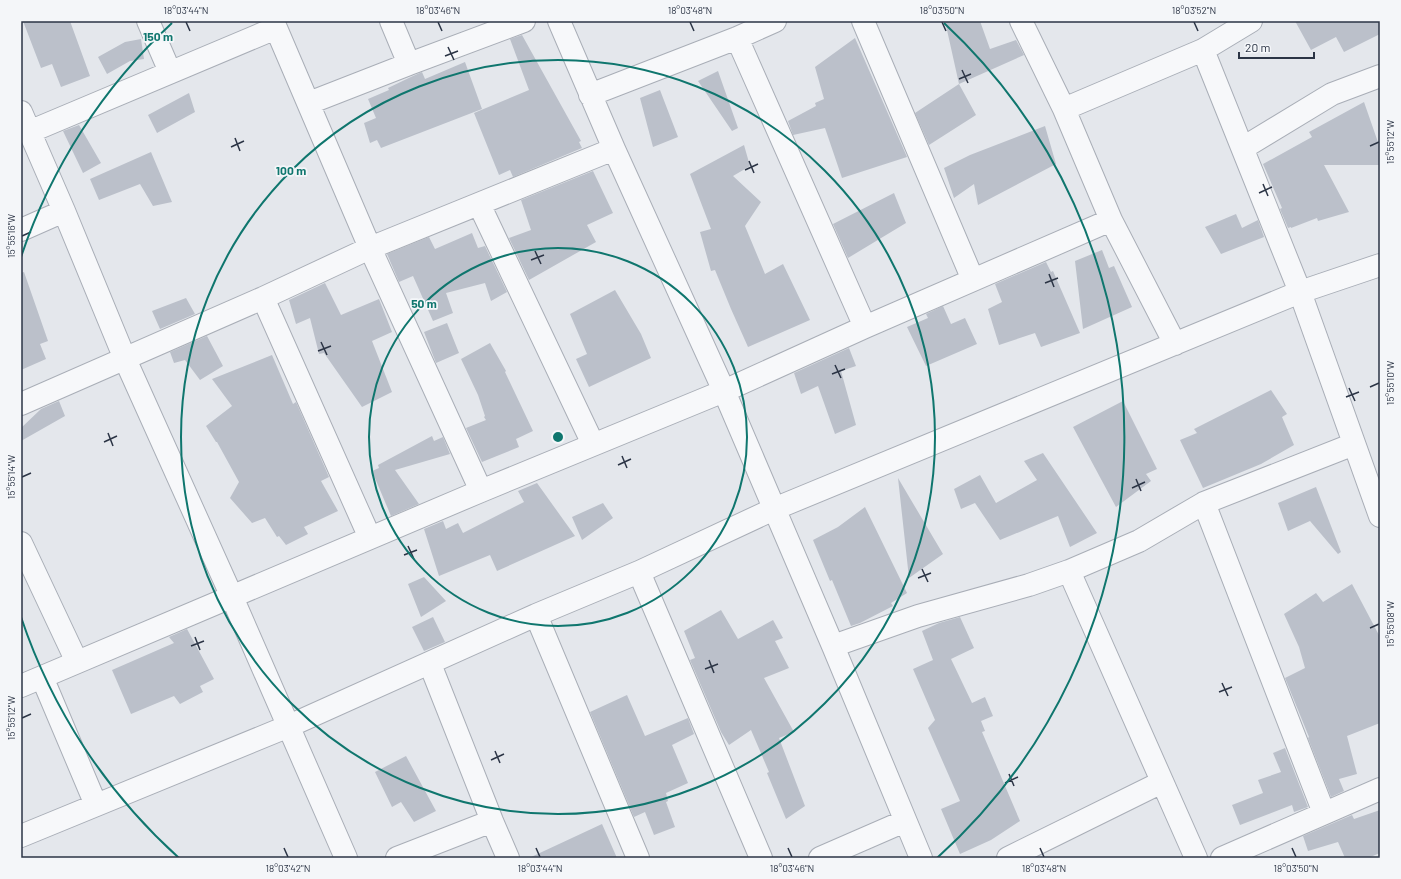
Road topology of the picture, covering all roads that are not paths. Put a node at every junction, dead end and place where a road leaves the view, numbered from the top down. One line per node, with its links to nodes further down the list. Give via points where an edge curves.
1 (148, 21): 13 (street)
2 (391, 21): 12 (street)
3 (524, 21): 12 (street)
4 (559, 21): 15 (street)
5 (775, 21): 10 (street)
6 (863, 21): 27 (street)
7 (1021, 21): 17 (street)
8 (1251, 21): 11 (street)
9 (275, 24): 13 (street); 16 (street)
10 (737, 38): 15 (street); 30 (street)
11 (1203, 50): 17 (street); 19 (street)
12 (409, 64): 16 (street)
13 (170, 72): 18 (street)
14 (1380, 76): 19 (street, via 1332,94)
15 (590, 95): 20 (street)
16 (309, 103): 25 (street)
17 (1064, 109): 23 (street)
18 (25, 122): 22 (street)
19 (1243, 148): 28 (street)
20 (614, 149): 21 (street); 33 (street)
21 (479, 204): 25 (street); 35 (street)
22 (64, 211): 24 (street); 32 (street)
23 (1111, 220): 27 (street); 31 (street)
24 (21, 230)
25 (370, 248): 29 (street); 37 (street)
26 (1380, 266): 28 (street)
27 (973, 280): 30 (street)
28 (1300, 292): 31 (street); 36 (street)
29 (263, 298): 32 (street); 41 (street)
30 (865, 327): 33 (street)
31 (1175, 344): 40 (street)
32 (125, 359): 34 (street); 45 (street)
33 (724, 391): 35 (street); 40 (street)
34 (21, 404)
35 (593, 444): 37 (street)
36 (1354, 444): 38 (street); 39 (street)
37 (481, 491): 41 (street)
38 (1204, 503): 43 (street, via 1139,542); 56 (street)
39 (1379, 508)
40 (774, 509): 44 (street); 47 (street)
41 (370, 538): 45 (street)
42 (21, 543): 48 (street)
43 (1069, 571): 47 (street, via 1009,591 918,616); 53 (street)
44 (639, 572): 46 (street); 64 (street)
45 (232, 597): 48 (street); 52 (street)
46 (536, 615): 49 (street); 63 (street)
47 (833, 646): 58 (street)
48 (76, 662): 50 (street)
49 (430, 664): 52 (street); 57 (street)
50 (42, 677): 51 (street); 55 (street)
51 (21, 686)
52 (289, 726): 55 (street); 60 (street)
53 (1162, 782): 67 (street); 68 (street)
54 (1380, 789): 56 (street)
55 (96, 805): 59 (street)
56 (1324, 813): 69 (street)
57 (492, 821): 61 (street); 62 (street)
58 (905, 821): 65 (street); 66 (street)
59 (21, 836)
60 (346, 858)
61 (397, 858)
62 (508, 858)
63 (638, 858)
64 (761, 858)
65 (820, 858)
66 (921, 858)
67 (1008, 858)
68 (1196, 858)
69 (1222, 858)

